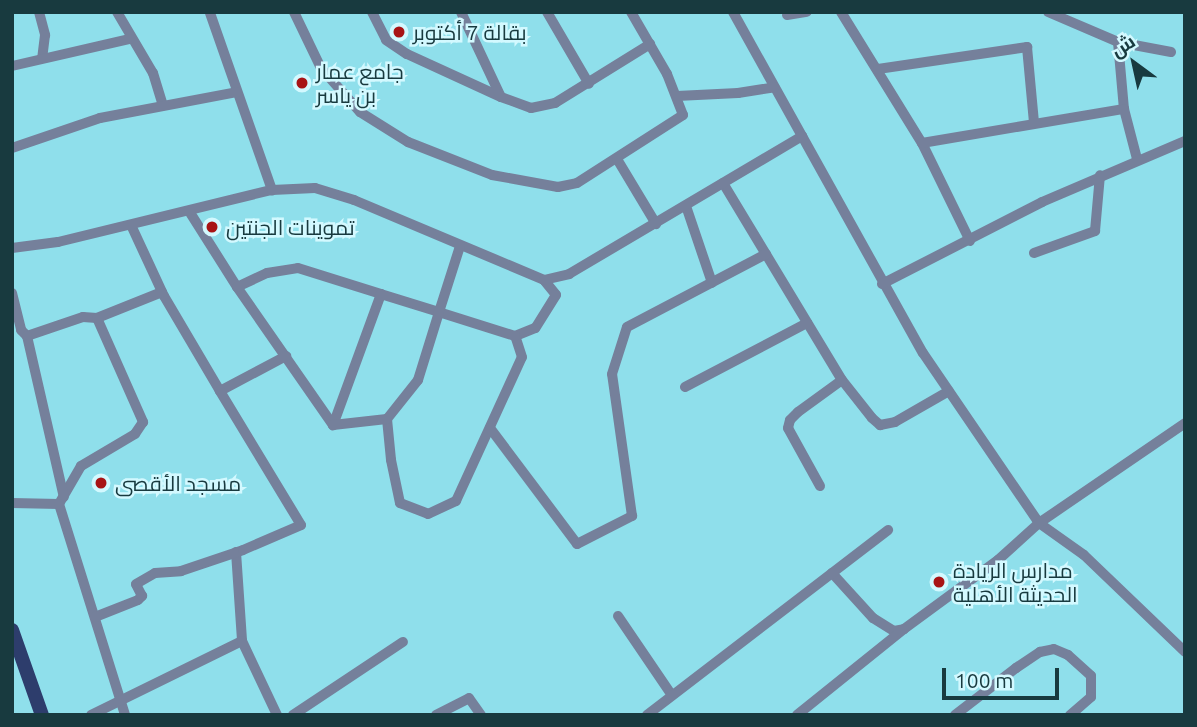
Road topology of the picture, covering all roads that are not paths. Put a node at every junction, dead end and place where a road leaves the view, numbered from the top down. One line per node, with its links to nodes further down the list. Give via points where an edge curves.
1 (39, 12): 19 (street, via 45,35)
2 (117, 12): 15 (street)
3 (209, 12): 4 (street); 24 (street)
4 (219, 12)
5 (294, 12): 34 (street, via 321,68 341,94 360,112 408,142 492,175 558,187 577,183)
6 (372, 12): 26 (street, via 386,40 407,54)
7 (461, 12): 26 (street)
8 (547, 12): 22 (street)
9 (631, 12): 17 (street)
10 (733, 12): 23 (street)
11 (807, 12): 14 (street)
12 (841, 12): 21 (street)
13 (1048, 12): 16 (street)
14 (787, 15)
15 (130, 39): 19 (street); 27 (street, via 153,73)
16 (1118, 42): 18 (street); 28 (street)
17 (650, 44): 22 (street); 25 (street)
18 (1171, 52)
19 (41, 58): 20 (street)
20 (12, 66)
21 (877, 69): 29 (street, via 1027,47); 32 (street)
22 (589, 84): 26 (street, via 541,108)
23 (775, 87): 25 (street); 30 (street)
24 (237, 92): 27 (street); 38 (street)
25 (677, 96): 34 (street, via 683,110 680,120)
26 (500, 97)
27 (163, 106): 33 (street, via 100,118)
28 (1124, 109): 29 (street); 35 (street)
29 (1034, 123): 32 (street)
30 (802, 136): 37 (street); 50 (street)
31 (1185, 141): 35 (street)
32 (922, 142): 43 (street)
33 (12, 148)
34 (617, 159): 42 (street)
35 (1138, 159): 36 (street)
36 (1100, 175): 43 (street); 46 (street, via 1096,231)
37 (723, 183): 39 (street); 47 (street)
38 (272, 190): 40 (street); 44 (street, via 315,188)
39 (686, 205): 42 (street); 49 (street)
40 (188, 211): 41 (street); 51 (street)
41 (131, 225): 45 (street); 52 (street)
42 (656, 225): 48 (street, via 569,274)
43 (970, 241): 50 (street)
44 (460, 246): 48 (street); 55 (street)
45 (12, 248)
46 (1034, 253)
47 (766, 254): 49 (street); 57 (street)
48 (544, 280): 59 (street, via 556,295 535,328)
49 (712, 283): 68 (street, via 627,327 612,374 632,516 577,544)
50 (882, 284): 64 (street)
51 (237, 287): 54 (street, via 267,273 298,268); 60 (street)
52 (162, 292): 56 (street); 63 (street)
53 (12, 293): 58 (street, via 21,330)
54 (381, 294): 55 (street); 67 (street)
55 (439, 312): 59 (street); 65 (street, via 418,380)
56 (97, 318): 58 (street, via 83,317); 70 (street, via 143,422 135,434 81,466)
57 (807, 323): 61 (street); 62 (street)
58 (27, 336): 70 (street)
59 (516, 336): 68 (street, via 522,357)
60 (286, 356): 63 (street); 67 (street)
61 (842, 380): 64 (street, via 880,425 895,422); 69 (street, via 798,412 788,428)
62 (685, 387)
63 (220, 391): 74 (street, via 301,524)
64 (949, 391): 72 (street)
65 (387, 419): 67 (street); 68 (street, via 400,503 428,514 456,501)
66 (1185, 423): 72 (street)
67 (334, 425)
68 (490, 428)
69 (820, 486)
70 (61, 501): 71 (street); 77 (street)
71 (12, 503)
72 (1039, 523): 78 (street, via 998,560); 82 (street, via 1084,555)
73 (888, 530): 75 (street)
74 (236, 552): 77 (street, via 181,571 155,573 136,584 142,596 138,600); 80 (street)
75 (832, 573): 78 (street, via 873,618 894,631); 83 (street)
76 (618, 616): 83 (street)
77 (95, 617): 84 (street)
78 (904, 629): 93 (street)
79 (12, 630): 85 (main road)
80 (242, 641): 84 (street); 88 (street)
81 (403, 642): 89 (street)
82 (1185, 652)
83 (671, 694): 92 (street)
84 (120, 703): 86 (street); 87 (street)
85 (42, 715)
86 (91, 715)
87 (125, 715)
88 (277, 715)
89 (293, 715)
90 (436, 715): 91 (street, via 469,698)
91 (481, 715)
92 (647, 715)
93 (796, 715)
94 (955, 715): 95 (street, via 1016,668 1040,652 1054,649 1091,676 1091,697)
95 (1070, 715)

